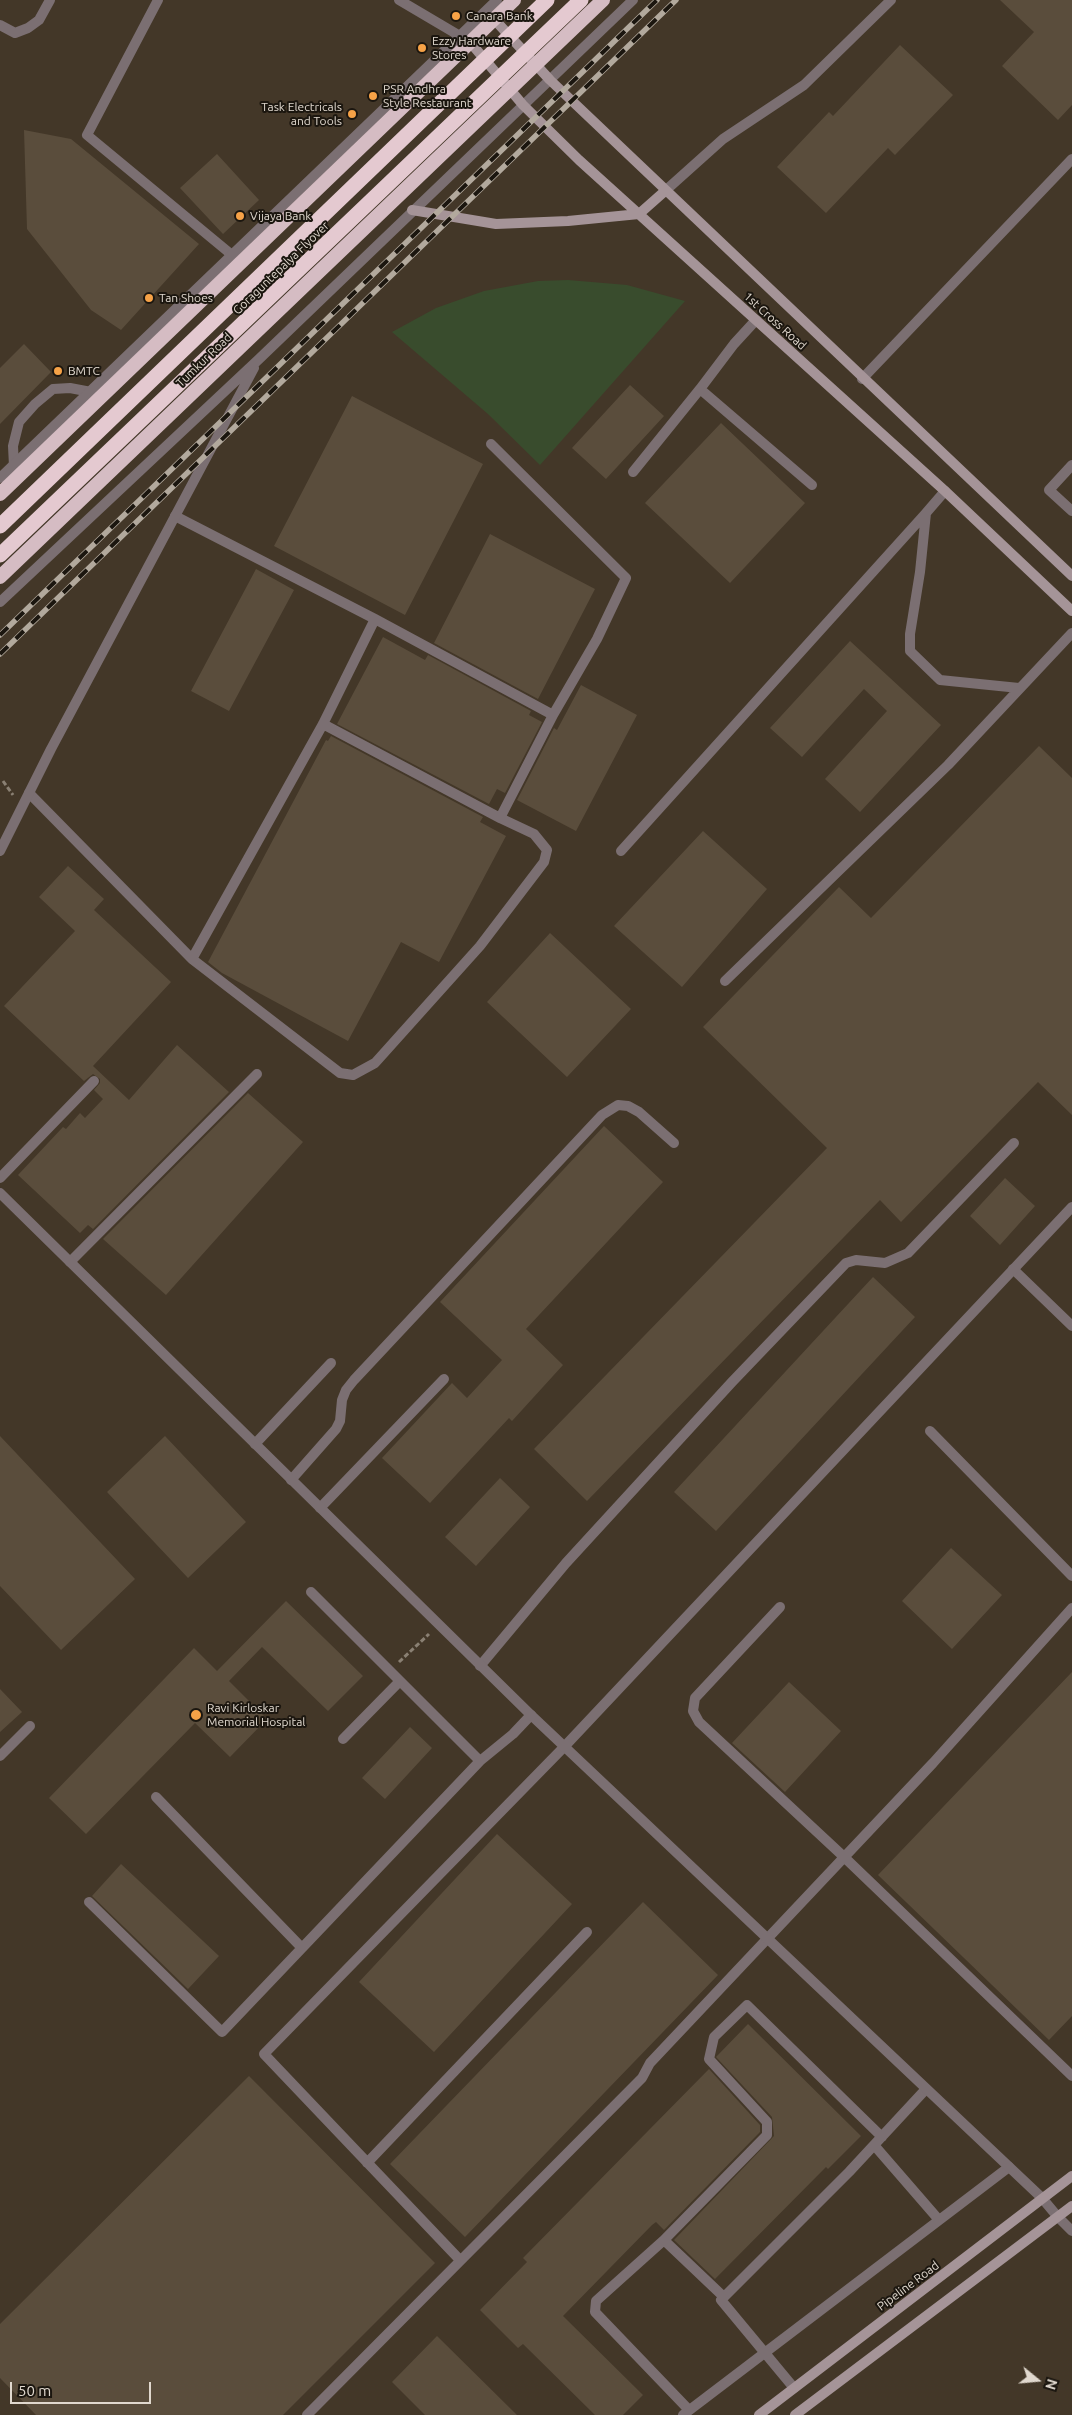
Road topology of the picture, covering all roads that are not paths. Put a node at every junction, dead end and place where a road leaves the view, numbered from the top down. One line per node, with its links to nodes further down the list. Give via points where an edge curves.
1 (50, 0): 12 (street, via 39,20 28,28 15,33)
2 (158, 0): 22 (street, via 87,135)
3 (399, 0): 13 (street)
4 (497, 0): 13 (street)
5 (514, 0): 11 (highway)
6 (547, 0): 39 (highway, Goraguntepalya Flyover, bridge)
7 (580, 0): 40 (highway, Goraguntepalya Flyover, bridge)
8 (603, 0): 14 (highway, Tumkur Road)
9 (633, 0): 15 (street)
10 (891, 0): 19 (street, via 804,85 722,139)
11 (494, 19): 13 (highway); 14 (main road, 1st Cross Road)
12 (0, 25)
13 (465, 39): 16 (main road, 1st Cross Road); 22 (street); 35 (highway)
14 (535, 65): 15 (main road, 1st Cross Road); 16 (highway, Tumkur Road)
15 (550, 80): 17 (street); 19 (main road, 1st Cross Road)
16 (510, 89): 17 (main road, 1st Cross Road); 42 (highway, Tumkur Road)
17 (523, 105): 20 (street); 21 (main road, 1st Cross Road)
18 (1072, 158): 25 (street)
19 (665, 191): 21 (main road); 25 (main road, 1st Cross Road)
20 (412, 210): 21 (main road, via 496,224); 24 (street)
21 (639, 214): 23 (main road, 1st Cross Road)
22 (232, 255): 27 (street)
23 (756, 320): 26 (street); 34 (main road, 1st Cross Road)
24 (258, 360): 38 (street); 43 (street)
25 (862, 379): 41 (main road, 1st Cross Road)
26 (700, 389): 31 (street); 33 (street)
27 (91, 392): 30 (street); 30 (street, via 53,389 35,404 19,422 13,446)
28 (491, 444): 48 (street, via 626,578 597,639)
29 (1072, 465): 36 (street, via 1049,490)
30 (14, 466): 32 (street)
31 (633, 472)
32 (0, 478)
33 (812, 485)
34 (945, 491): 37 (street); 44 (main road, 1st Cross Road)
35 (0, 494)
36 (1072, 511)
37 (926, 514): 47 (street, via 910,651 940,680); 53 (street)
38 (175, 516): 45 (street); 50 (street)
39 (0, 526)
40 (0, 556)
41 (1072, 576)
42 (0, 577)
43 (0, 602)
44 (1072, 611)
45 (375, 619): 48 (street); 49 (street)
46 (1072, 633): 47 (street)
47 (1019, 688): 55 (street, via 948,765)
48 (553, 715): 51 (street)
49 (323, 724): 51 (street); 54 (street)
50 (29, 793): 52 (street); 54 (street)
51 (500, 818): 54 (street, via 534,834 547,850 544,862 480,946 424,1010 375,1064 353,1075 340,1074)
52 (0, 851)
53 (621, 851)
54 (192, 959)
55 (725, 981)
56 (256, 1074): 63 (street)
57 (94, 1081): 60 (street)
58 (674, 1143): 70 (street, via 628,1106 618,1105 602,1115 354,1380 344,1395 336,1429)
59 (1014, 1143): 76 (street, via 908,1253 885,1263 856,1260 846,1263 566,1563)
60 (0, 1178)
61 (0, 1193): 63 (street)
62 (1072, 1207): 64 (street)
63 (70, 1262): 69 (street)
64 (1013, 1269): 65 (street); 81 (street)
65 (1072, 1326)
66 (331, 1363): 69 (street)
67 (444, 1379): 71 (street)
68 (930, 1430): 72 (street)
69 (255, 1444): 70 (street)
70 (292, 1480): 71 (street)
71 (320, 1508): 76 (street)
72 (1072, 1576)
73 (311, 1592): 77 (street)
74 (780, 1607): 85 (street, via 695,1698 693,1711 698,1722)
75 (1072, 1608): 85 (street)
76 (480, 1666): 78 (street)
77 (400, 1681): 80 (street); 83 (street)
78 (530, 1715): 81 (street); 83 (street)
79 (30, 1726): 82 (street)
80 (342, 1740)
81 (564, 1747): 88 (street); 94 (street, via 264,2054)
82 (0, 1756)
83 (480, 1761): 89 (street)
84 (156, 1798): 89 (street)
85 (843, 1856): 88 (street); 90 (street)
86 (89, 1902): 89 (street, via 222,2032)
87 (587, 1932): 94 (street)
88 (767, 1940): 91 (street); 103 (street, via 650,2063 642,2078)
89 (302, 1948)
90 (1072, 2076)
91 (926, 2089): 92 (street); 95 (street)
92 (882, 2136): 93 (street); 102 (street, via 747,2005 714,2037 709,2059 767,2122 767,2135)
93 (874, 2145): 100 (street); 104 (street)
94 (368, 2163): 103 (street)
95 (1009, 2167): 97 (street); 100 (street)
96 (1072, 2176): 97 (main road, Pipeline Road)
97 (1042, 2198): 99 (street); 106 (main road, Pipeline Road)
98 (1072, 2206): 99 (main road)
99 (1057, 2216): 101 (street); 110 (main road)
100 (939, 2220): 105 (street)
101 (1072, 2231)
102 (664, 2240): 104 (street); 107 (street, via 596,2301 595,2312)
103 (460, 2260): 108 (street)
104 (724, 2297): 105 (street, via 721,2300)
105 (766, 2352): 106 (street); 107 (street)
106 (794, 2388): 109 (main road, Pipeline Road)
107 (686, 2413)
108 (307, 2415)
109 (759, 2415)
110 (795, 2415)

